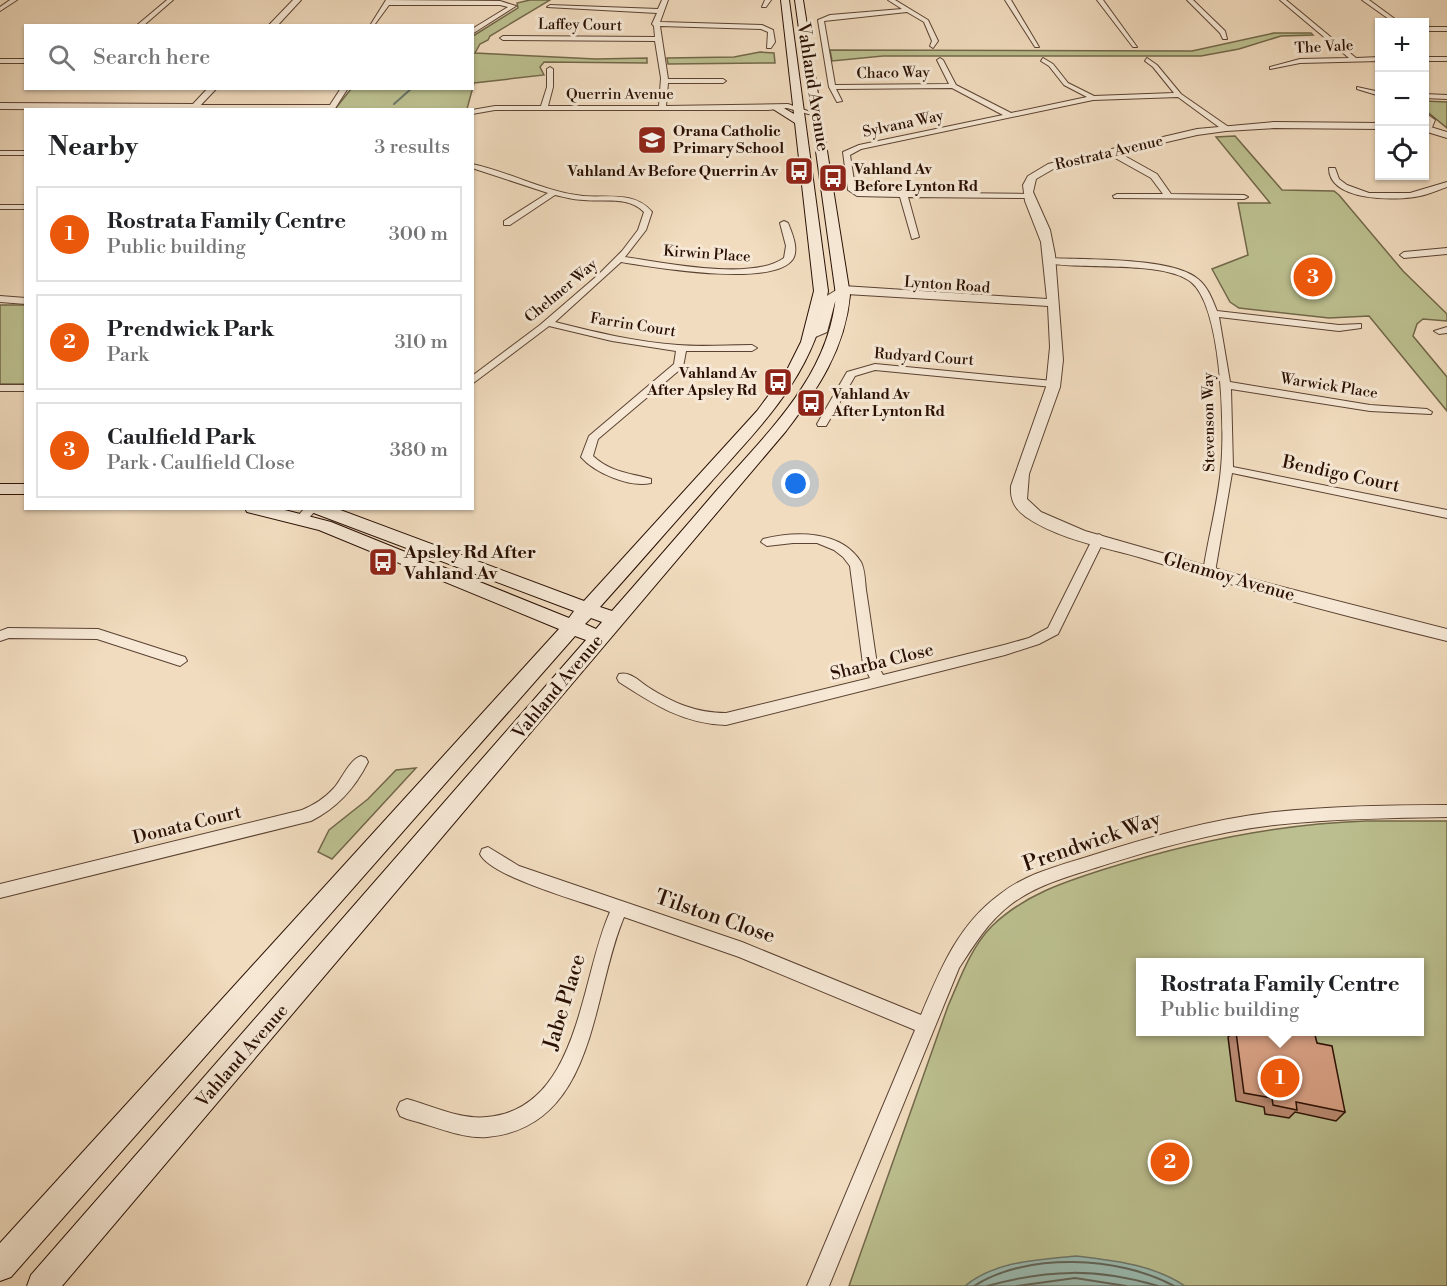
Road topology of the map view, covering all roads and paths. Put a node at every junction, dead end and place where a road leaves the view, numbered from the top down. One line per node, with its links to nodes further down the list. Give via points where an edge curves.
1 (14, 0): 16 (street)
2 (170, 0): 21 (street)
3 (297, 0): 22 (street)
4 (665, 0): 18 (street)
5 (785, 0): 64 (main road, Vahland Avenue)
6 (799, 0): 57 (main road, Vahland Avenue)
7 (891, 0): 17 (street)
8 (1008, 0): 31 (street)
9 (1100, 0): 32 (street)
10 (1190, 0): 28 (street)
11 (1278, 0): 14 (street)
12 (1365, 0): 19 (street)
13 (388, 1): 20 (street); 26 (street, via 513,6)
14 (1284, 2): 34 (street)
15 (550, 7): 18 (street)
16 (0, 9)
17 (907, 10): 30 (street, via 926,21 935,41); 48 (street, via 821,20)
18 (658, 11): 23 (street)
19 (1390, 18)
20 (373, 23)
21 (140, 24)
22 (274, 24)
23 (655, 24): 29 (street); 33 (street, via 762,27 771,31)
24 (1429, 29): 25 (street)
25 (1447, 29)
26 (474, 32)
27 (502, 38): 29 (street, Laffey Court)
28 (1225, 38)
29 (657, 39): 45 (street)
30 (933, 46)
31 (1037, 46)
32 (1135, 46)
33 (769, 47)
34 (1354, 59): 35 (street, The Vale); 43 (street, The Vale, via 1300,61)
35 (1375, 59)
36 (1429, 59): 37 (street)
37 (1447, 59)
38 (940, 60): 47 (street)
39 (1043, 60): 56 (street, via 1066,84)
40 (1146, 60): 53 (street)
41 (0, 61): 42 (street)
42 (24, 61)
43 (1272, 68)
44 (550, 69): 61 (street)
45 (665, 81): 46 (street); 62 (street)
46 (723, 81)
47 (953, 86): 48 (street, Chaco Way); 68 (street)
48 (832, 87): 58 (street)
49 (1359, 88): 52 (street)
50 (211, 90): 60 (street)
51 (344, 90): 63 (street)
52 (1375, 93)
53 (1179, 95): 56 (street, Sylvana Way); 71 (street)
54 (1429, 96): 55 (street)
55 (1447, 97)
56 (1093, 98): 68 (street, Sylvana Way)
57 (814, 100): 64 (street, Querrin Avenue); 67 (main road, Vahland Avenue)
58 (839, 101)
59 (0, 106): 60 (street)
60 (195, 107): 63 (street)
61 (544, 107): 62 (street, Querrin Avenue); 66 (street, Querrin Avenue)
62 (662, 107): 65 (street, Querrin Avenue)
63 (330, 108)
64 (799, 108): 65 (street, Querrin Avenue); 67 (street, Querrin Avenue); 69 (main road, Vahland Avenue)
65 (773, 109): 69 (main road)
66 (474, 112)
67 (817, 116): 96 (main road, Vahland Avenue)
68 (1011, 116): 81 (street, Sylvana Way, via 859,147 846,154 853,192)
69 (800, 122): 95 (main road, Vahland Avenue)
70 (1375, 126): 71 (street, Rostrata Avenue)
71 (1226, 128): 74 (street, Rostrata Avenue)
72 (1429, 129): 73 (street)
73 (1447, 135)
74 (1111, 152): 82 (street, Rostrata Avenue, via 1041,170 1030,178); 84 (street, via 1154,176)
75 (0, 153): 76 (street)
76 (24, 153)
77 (474, 165): 80 (street, Chelmer Way, via 502,172)
78 (1332, 170): 79 (street, via 1335,181 1342,186 1368,195 1411,196)
79 (1447, 184)
80 (553, 193): 88 (street); 93 (street, Chelmer Way, via 628,201 645,207 648,212 644,226)
81 (904, 196): 82 (street, Sylvana Way); 90 (street)
82 (1029, 196): 94 (street, via 1044,231)
83 (1117, 196): 84 (street)
84 (1168, 196): 85 (street)
85 (1244, 197)
86 (0, 207): 87 (street)
87 (24, 207)
88 (507, 223)
89 (784, 223): 93 (street, Kirwin Place, via 790,253 785,263 772,269 699,269)
90 (915, 237)
91 (1447, 251): 92 (street)
92 (1404, 255)
93 (619, 259): 101 (street, Chelmer Way, via 591,288)
94 (1050, 261): 99 (street); 100 (street, Stevenson Way, via 1173,271 1202,286)
95 (818, 273): 96 (street); 103 (main road, Vahland Avenue, via 821,291)
96 (842, 293): 99 (street, Lynton Road); 103 (street, via 829,300 822,329); 127 (main road, Vahland Avenue, via 840,330 818,378 780,429)
97 (0, 299): 98 (street)
98 (24, 301)
99 (1054, 306): 107 (street)
100 (1213, 313): 102 (street); 108 (street, Stevenson Way)
101 (547, 322): 104 (street, Farrin Court, via 613,340); 106 (street, Chelmer Way)
102 (1358, 327)
103 (813, 334): 125 (main road, Vahland Avenue, via 783,390)
104 (681, 348): 105 (street, Farrin Court); 114 (street, via 679,365 593,438 587,456 598,468 620,477)
105 (752, 348)
106 (474, 379)
107 (1053, 384): 112 (street, Rudyard Court, via 884,367 865,369 851,374); 122 (street, Glenmoy Avenue, via 1019,483 1020,500 1038,517)
108 (1227, 385): 111 (street, Warwick Place, via 1377,409); 113 (street, Stevenson Way)
109 (0, 388): 110 (street)
110 (24, 388)
111 (1427, 412)
112 (822, 424)
113 (1227, 468): 121 (street, Bendigo Court); 124 (street, Stevenson Way)
114 (647, 481)
115 (0, 489): 116 (main road)
116 (24, 489)
117 (0, 501): 118 (main road)
118 (24, 501)
119 (282, 510): 120 (main road)
120 (310, 512): 125 (main road); 126 (main road)
121 (1447, 514)
122 (1099, 538): 124 (street, Glenmoy Avenue); 132 (street, Sharba Close, via 1053,631 1005,650)
123 (767, 542): 132 (street, via 819,540 832,542 848,552 856,565 870,664)
124 (1209, 572): 128 (street, Glenmoy Avenue)
125 (587, 608): 126 (main road, Vahland Avenue); 127 (main road)
126 (571, 626): 127 (main road); 140 (main road, Vahland Avenue)
127 (608, 629): 141 (main road, Vahland Avenue)
128 (1447, 635)
129 (0, 636): 130 (street, via 98,634)
130 (180, 661)
131 (624, 678): 132 (street, Sharba Close, via 683,714 712,720)
132 (879, 681)
133 (361, 762): 136 (street, Donata Court, via 344,788 324,808 305,816)
134 (1447, 811): 138 (street, Prendwick Way, via 1328,814 1231,825 1139,847 1038,880 1003,901 978,925 952,963)
135 (488, 854): 137 (street, Tilston Close, via 514,871)
136 (0, 891)
137 (620, 908): 138 (street, Tilston Close, via 742,950); 139 (street, Jabe Place, via 606,941 587,1022 575,1053 544,1105 529,1117 485,1127)
138 (926, 1026): 142 (street, Prendwick Way)
139 (407, 1108)
140 (0, 1266)
141 (42, 1286)
142 (818, 1286)

